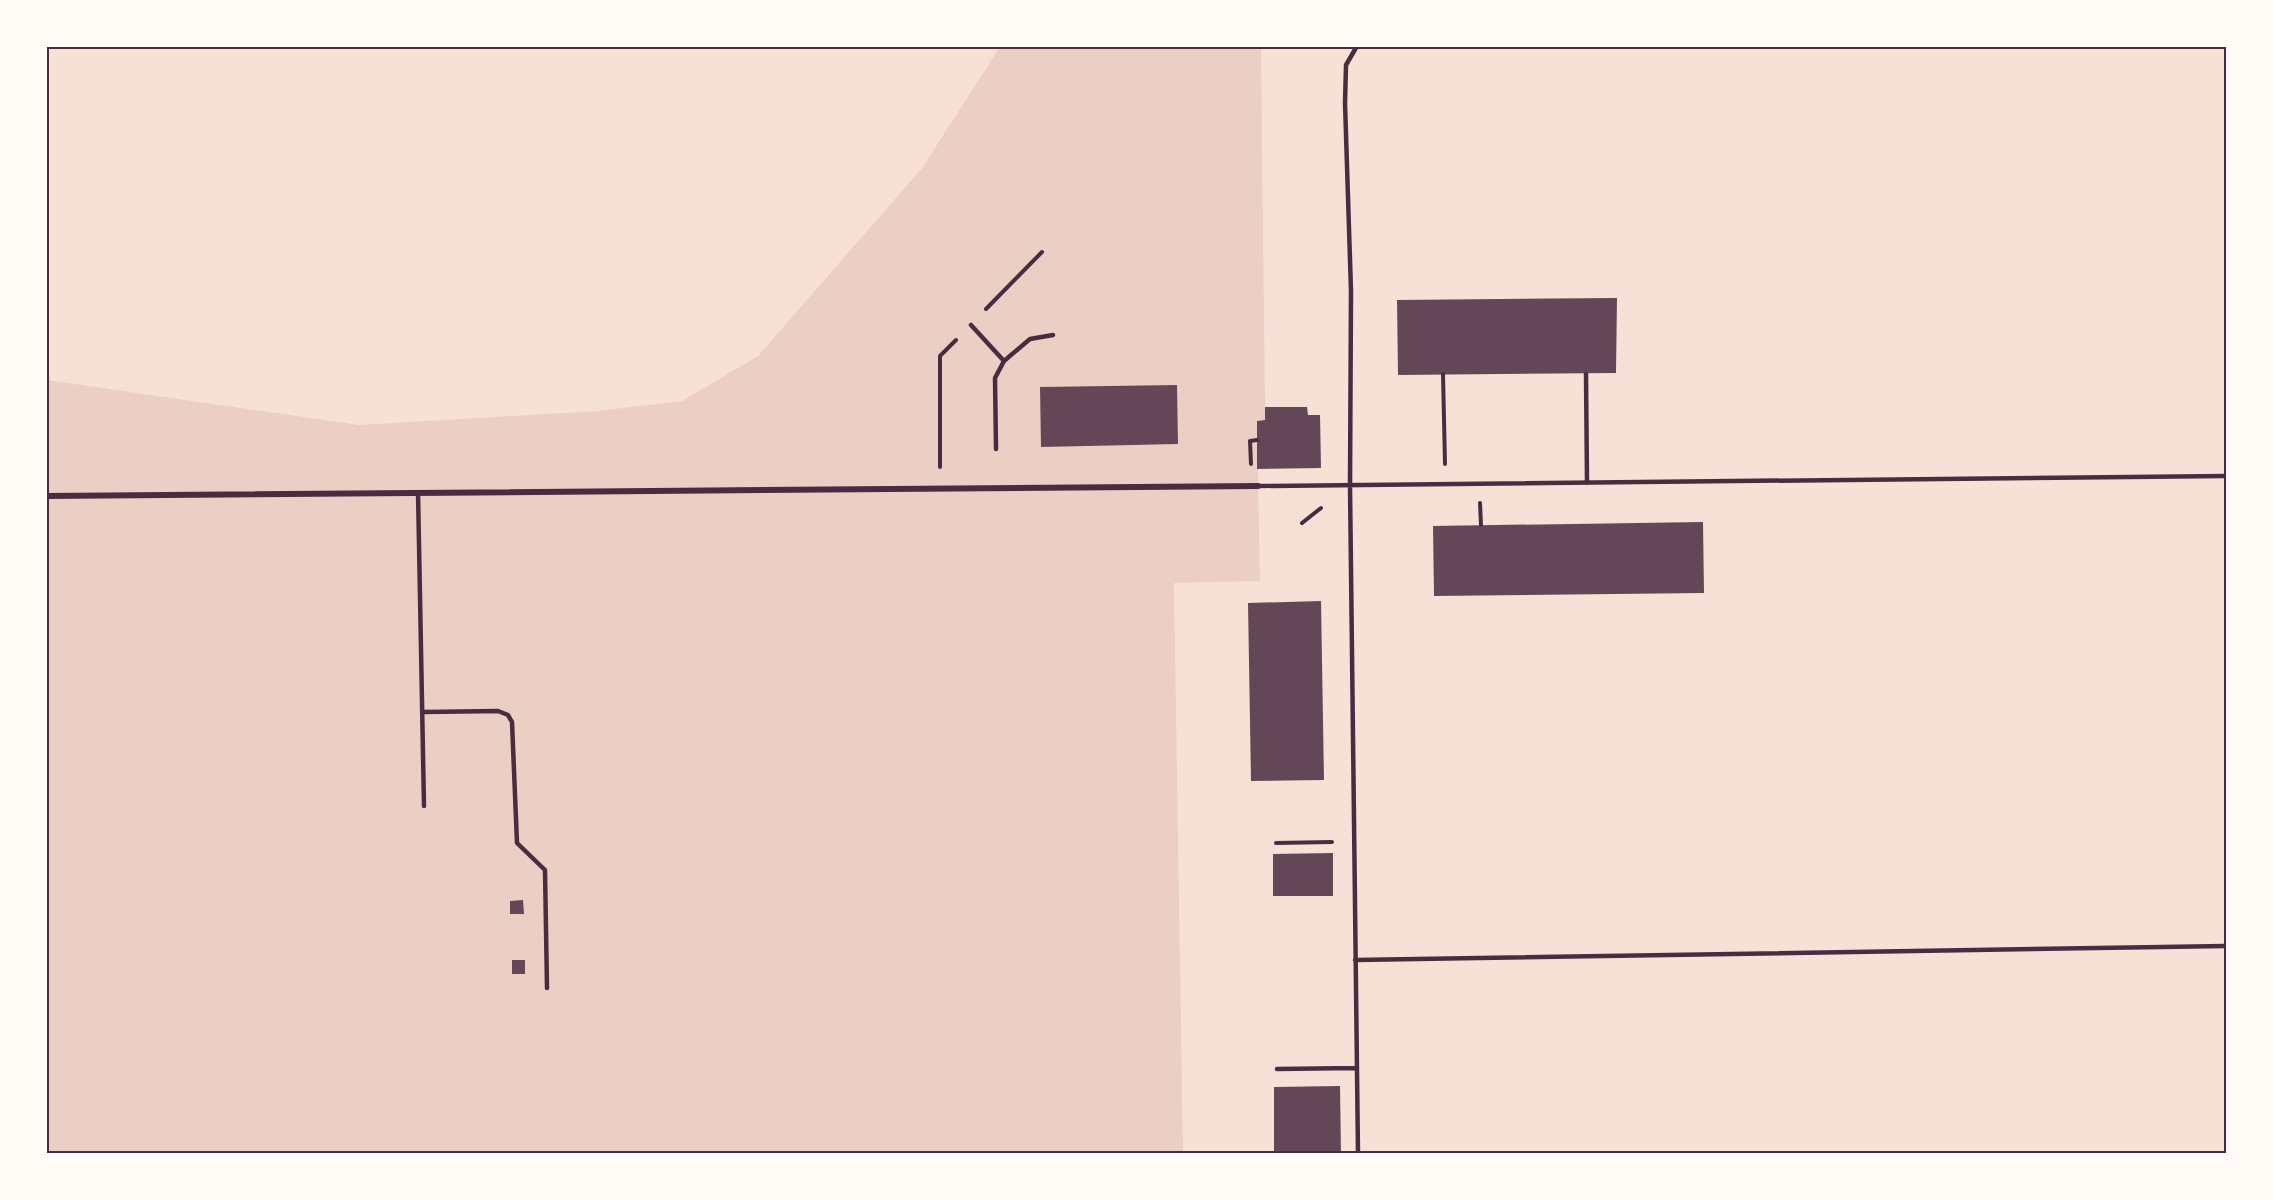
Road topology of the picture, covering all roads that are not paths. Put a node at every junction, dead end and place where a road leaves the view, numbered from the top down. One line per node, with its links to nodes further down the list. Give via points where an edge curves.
1 (1357, 46): 10 (lane, via 1346,64 1345,103 1351,291)
2 (971, 325): 4 (lane)
3 (1053, 335): 4 (lane, via 1030,339)
4 (1004, 361): 6 (lane, via 995,378)
5 (1586, 374): 8 (lane)
6 (996, 449)
7 (2226, 476): 8 (lane)
8 (1587, 483): 10 (lane)
9 (1254, 486): 10 (lane); 11 (street)
10 (1350, 486): 16 (lane)
11 (418, 492): 12 (street); 13 (lane)
12 (46, 496)
13 (423, 712): 14 (lane); 17 (lane, via 498,711 508,714 512,722 517,843 545,870)
14 (424, 806)
15 (2226, 946): 16 (lane)
16 (1355, 960): 18 (lane)
17 (547, 988)
18 (1357, 1068): 19 (lane); 20 (lane)
19 (1277, 1069)
20 (1358, 1154)

